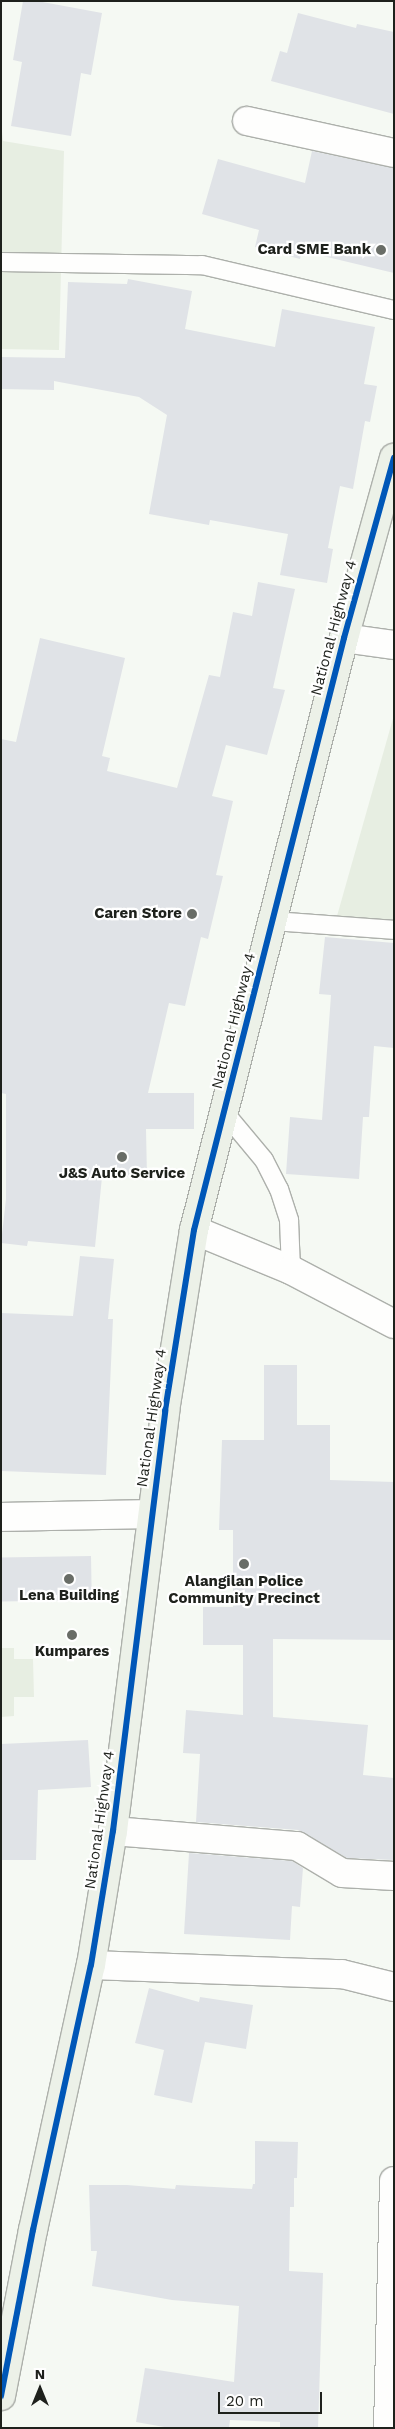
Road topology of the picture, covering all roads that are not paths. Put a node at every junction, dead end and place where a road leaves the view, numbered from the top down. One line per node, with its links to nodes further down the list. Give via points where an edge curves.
1 (247, 121): 2 (street)
2 (394, 153)
3 (1, 262): 4 (lane, via 202,265)
4 (394, 310)
5 (394, 458): 6 (main road, National Highway 4)
6 (344, 638): 7 (street); 8 (main road, National Highway 4)
7 (394, 645)
8 (272, 921): 9 (lane); 10 (main road, National Highway 4)
9 (394, 930)
10 (224, 1112): 11 (main road, National Highway 4); 12 (lane, via 264,1160 279,1189 288,1220)
11 (194, 1230): 12 (street); 14 (main road, National Highway 4)
12 (291, 1270): 13 (street)
13 (394, 1324)
14 (152, 1514): 15 (street); 16 (main road, National Highway 4)
15 (1, 1517)
16 (113, 1831): 17 (street, via 297,1846 342,1873); 18 (main road, National Highway 4)
17 (394, 1876)
18 (91, 1965): 19 (street, via 342,1974); 21 (main road, National Highway 4, via 33,2230)
19 (394, 1987)
20 (393, 2190): 22 (street)
21 (1, 2396)
22 (388, 2428)

